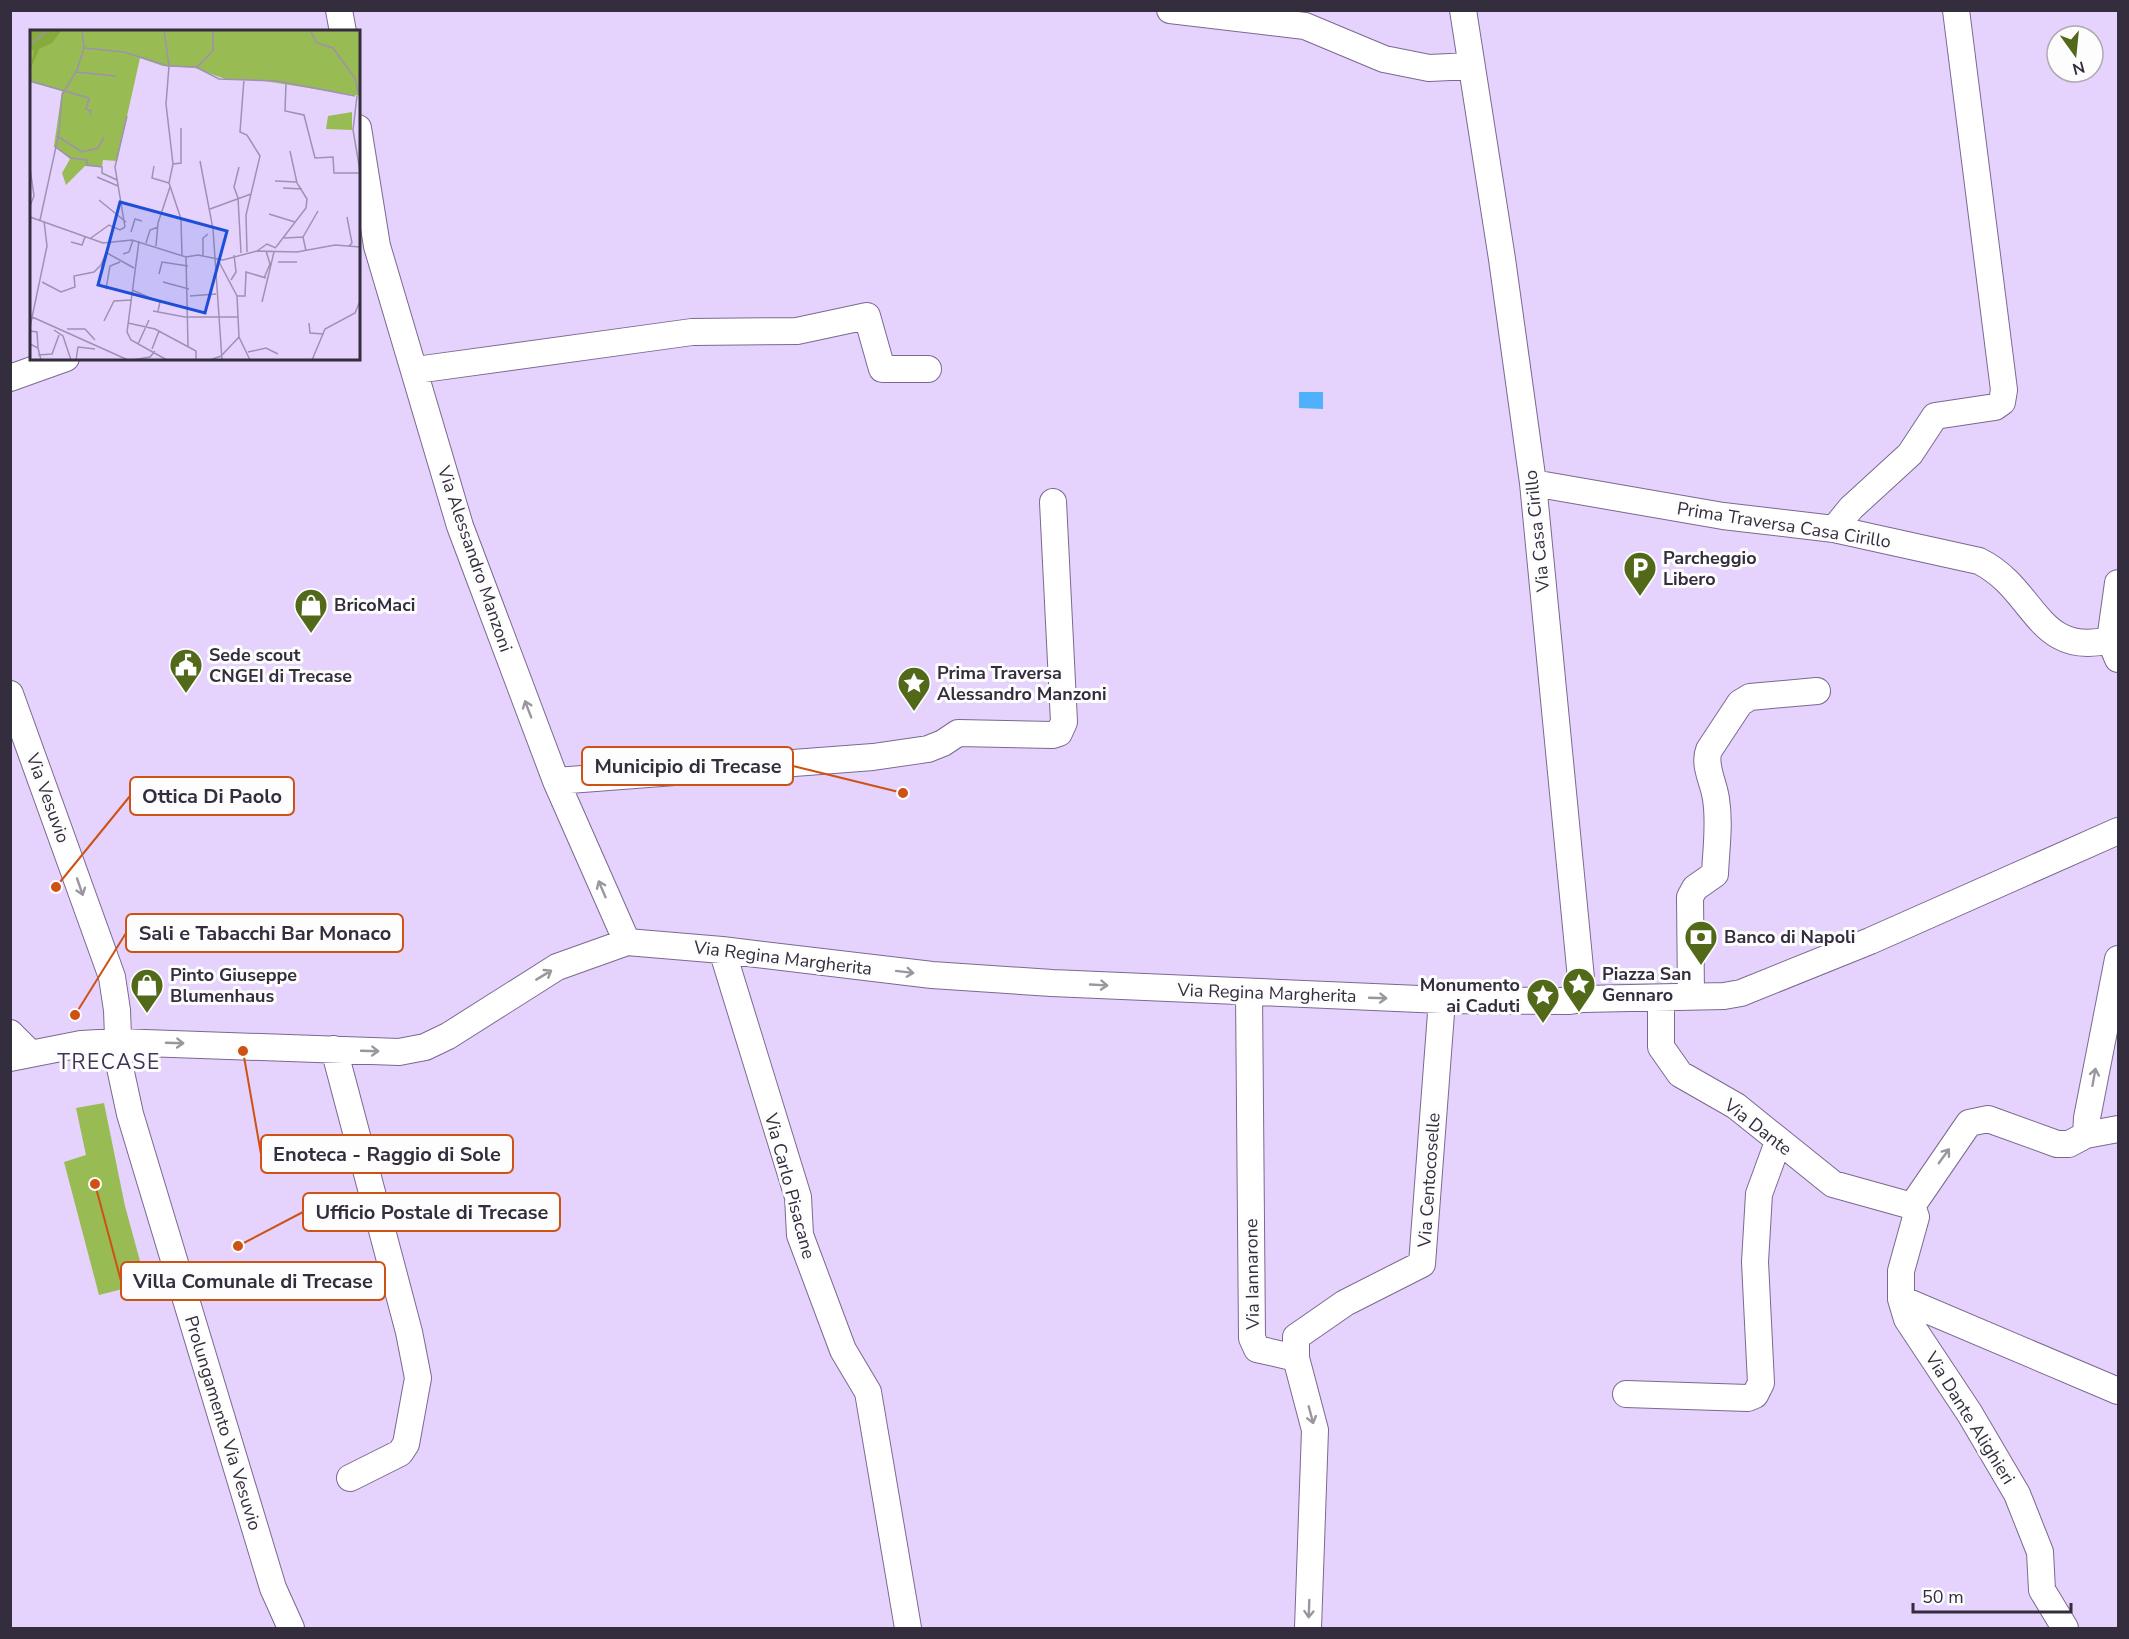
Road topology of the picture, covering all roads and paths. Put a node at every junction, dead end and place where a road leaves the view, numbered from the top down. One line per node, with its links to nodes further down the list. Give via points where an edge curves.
1 (339, 10): 5 (street)
2 (1170, 10): 6 (street, via 1305,26 1384,59 1429,68)
3 (1463, 10): 6 (street, Via Casa Cirillo)
4 (1956, 10): 15 (street, via 2004,390 2002,402 1995,407 1935,416 1910,454 1851,508)
5 (343, 30)
6 (1471, 66): 13 (street, Via Casa Cirillo)
7 (360, 152): 8 (street, Via Alessandro Manzoni)
8 (368, 250): 11 (street, Via Alessandro Manzoni)
9 (60, 360): 12 (street)
10 (928, 369): 11 (street, via 882,369 867,316 797,331 692,332)
11 (416, 370): 20 (street, Via Alessandro Manzoni, one-way to 11, via 460,525)
12 (10, 378)
13 (1533, 483): 15 (street, Prima Traversa Casa Cirillo, via 1723,516); 30 (street, Via Casa Cirillo)
14 (1053, 502): 20 (street, via 1064,722 1059,733 958,733 928,749 873,757)
15 (1834, 529): 17 (street, Prima Traversa Casa Cirillo, via 1979,561 1996,569 2050,631 2064,640)
16 (2118, 583): 17 (street)
17 (2114, 650)
18 (1817, 691): 28 (street, via 1750,697 1740,703 1706,757 1718,817 1715,874 1695,888 1690,897)
19 (10, 694): 33 (street, Via Vesuvio, one-way to 33, via 112,977)
20 (556, 781): 24 (street, Via Alessandro Manzoni, one-way to 20)
21 (2118, 816): 23 (street, via 2014,862)
22 (2118, 831): 23 (street, Via Regina Margherita, via 2067,851)
23 (2007, 882): 28 (street, Via Regina Margherita, via 1741,993 1708,998)
24 (627, 942): 25 (street, Via Regina Margherita); 34 (street, Via Regina Margherita, one-way to 24, via 399,1052 425,1047 557,967)
25 (722, 950): 27 (street, Via Regina Margherita, one-way to 27, via 932,975); 46 (street, Via Carlo Pisacane, via 798,1197 800,1235 843,1350 868,1392)
26 (2118, 959): 37 (street, one-way to 26)
27 (1249, 992): 31 (street, Via Regina Margherita, one-way to 31); 41 (street, Via Iannarone, via 1252,1338 1257,1349)
28 (1691, 996): 29 (street, Via Regina Margherita)
29 (1661, 998): 30 (street, Via Regina Margherita); 38 (street, Via Dante, via 1661,1047 1680,1074 1736,1106)
30 (1583, 999): 31 (street, Via Regina Margherita)
31 (1442, 1000): 41 (street, Via Centocoselle, via 1422,1264 1354,1298 1300,1332 1296,1337)
32 (10, 1033): 35 (street)
33 (117, 1042): 34 (street, Via Regina Margherita, one-way to 34); 35 (street, Via Regina Margherita, via 81,1044); 45 (street, Prolungamento Via Vesuvio, via 130,1114 179,1282 273,1588)
34 (334, 1049): 44 (street, via 418,1378 406,1444 400,1453)
35 (20, 1056)
36 (2118, 1129): 37 (street)
37 (2086, 1135): 39 (street, one-way to 37, via 1969,1123 1989,1119 2056,1144 2069,1144)
38 (1778, 1142): 39 (street, Via Dante, via 1833,1184); 43 (street, via 1759,1194 1755,1262 1759,1390 1748,1398)
39 (1912, 1206): 40 (street, Via Dante Alighieri, via 1916,1217 1901,1271)
40 (1901, 1299): 42 (street); 48 (street, Via Dante Alighieri, via 1907,1319 2017,1494 2040,1552 2042,1590)
41 (1296, 1358): 47 (street, one-way to 47, via 1315,1430)
42 (2118, 1391)
43 (1626, 1394)
44 (350, 1478)
45 (291, 1629)
46 (908, 1629)
47 (1308, 1629)
48 (2065, 1629)

